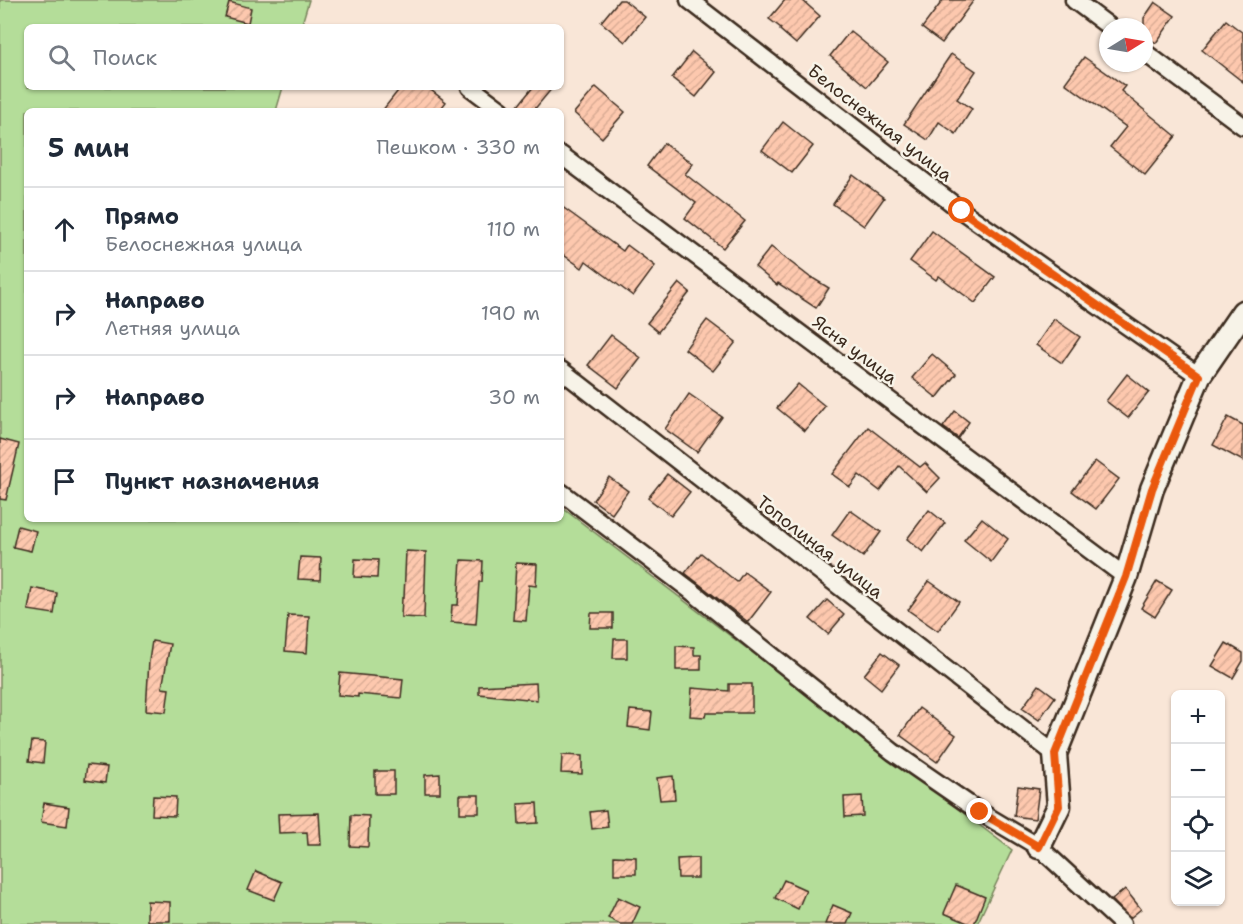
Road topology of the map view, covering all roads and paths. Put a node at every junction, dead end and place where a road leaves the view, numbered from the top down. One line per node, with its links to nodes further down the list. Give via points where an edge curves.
1 (689, 0): 11 (street, Белоснежная улица, via 962,211)
2 (1074, 0): 3 (street)
3 (1099, 19)
4 (1153, 59): 7 (street)
5 (474, 90): 6 (street)
6 (498, 108)
7 (1243, 126)
8 (564, 157): 13 (street, Ясня улица)
9 (1243, 312): 11 (street)
10 (564, 372): 14 (street, Тополиная улица)
11 (1199, 376): 13 (street, via 1152,489)
12 (564, 494): 15 (street, via 893,752)
13 (1126, 577): 14 (street)
14 (1055, 754): 15 (street, via 1059,806)
15 (1039, 847): 16 (street)
16 (1122, 924)

